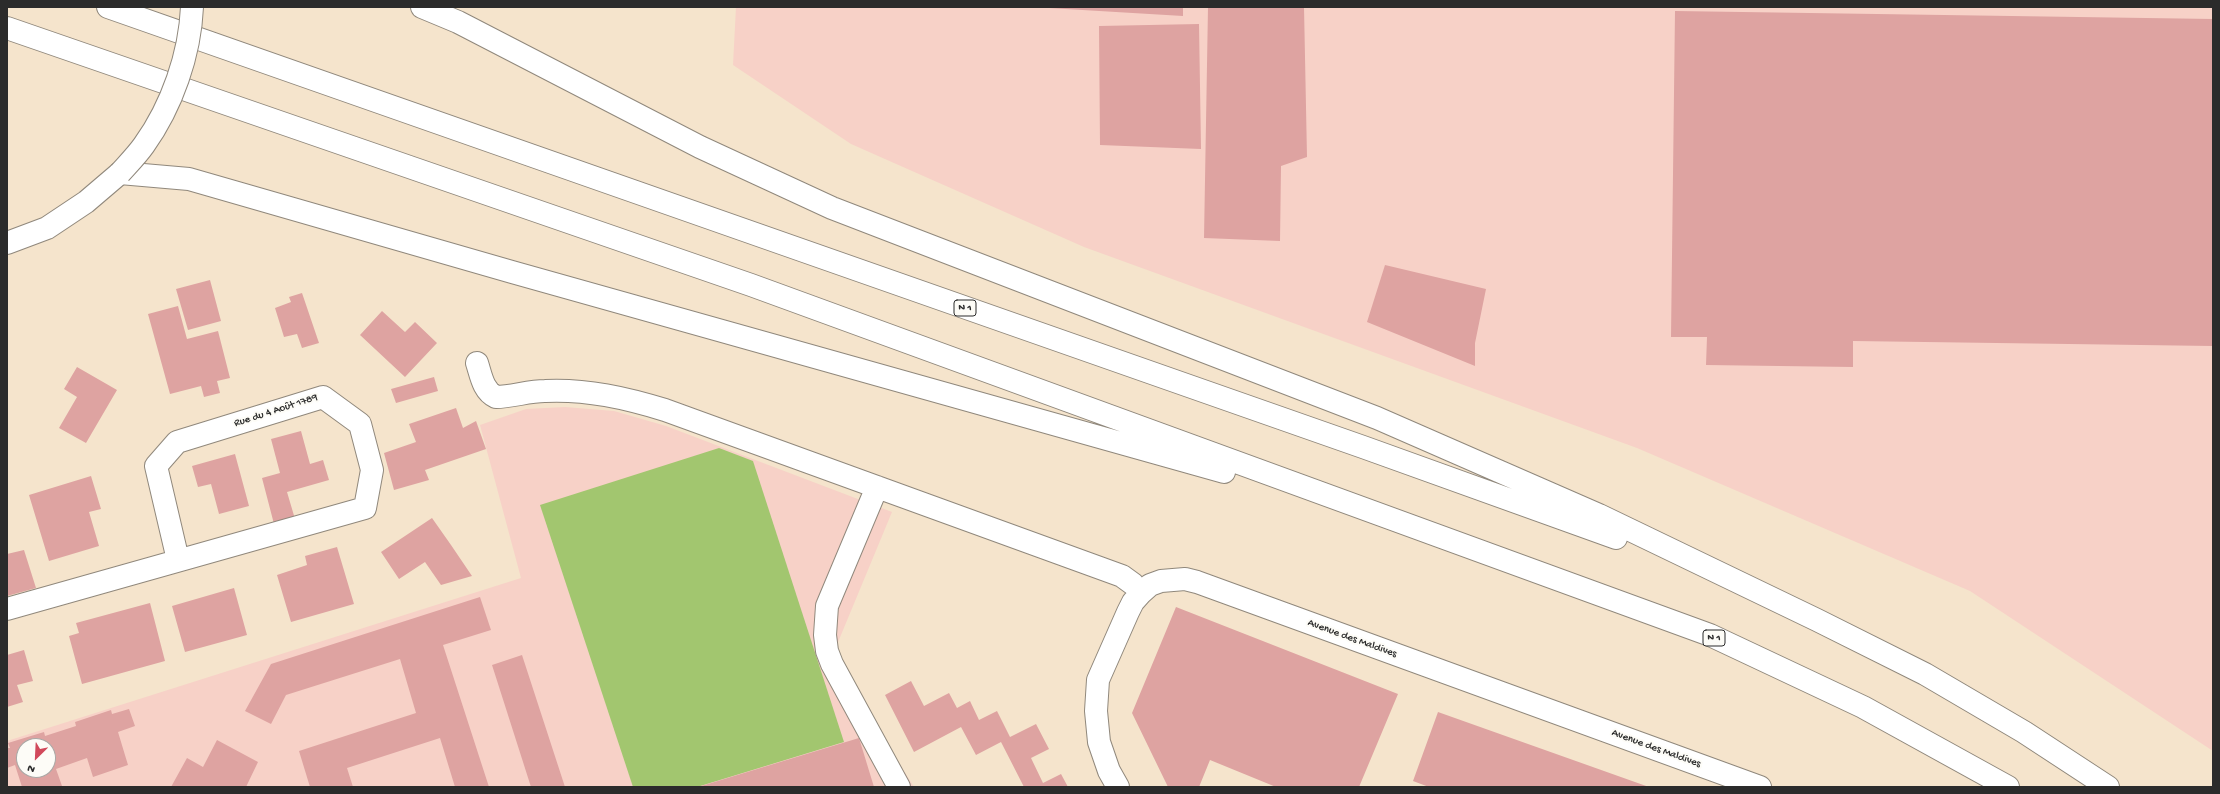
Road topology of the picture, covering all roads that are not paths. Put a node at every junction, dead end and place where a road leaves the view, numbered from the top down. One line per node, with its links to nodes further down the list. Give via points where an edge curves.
1 (108, 7): 13 (main road, N 1, via 1591,528)
2 (192, 7): 5 (main road, bridge, via 191,30 175,91 145,145)
3 (422, 7): 13 (main road, via 458,22 700,147 832,208 1377,418 1599,515)
4 (7, 28): 9 (main road, N 1, via 751,285)
5 (120, 173): 6 (main road, via 86,202 47,228); 9 (main road, via 189,179)
6 (7, 242)
7 (477, 363): 8 (main road, via 486,388 490,394 496,396 570,390 628,399)
8 (877, 487): 11 (main road, via 1122,576); 14 (main road, via 832,592 825,620 825,635 832,664)
9 (1405, 523): 17 (main road, N 1, via 1710,635 1863,707)
10 (178, 560): 10 (main road, Rue du 4 Août 1789, via 365,508 372,470 360,424 323,396 178,442 156,466); 12 (main road, Rue du 4 Août 1789)
11 (1141, 593): 15 (main road, Avenue des Maldives, via 1130,607 1098,680 1096,711 1099,742 1109,771); 16 (main road, Avenue des Maldives, via 1161,581 1185,579 1197,582)
12 (7, 609)
13 (1817, 620): 18 (main road, N 1, via 1925,674 2024,732)
14 (899, 787)
15 (1118, 787)
16 (1760, 787)
17 (2008, 787)
18 (2108, 787)

